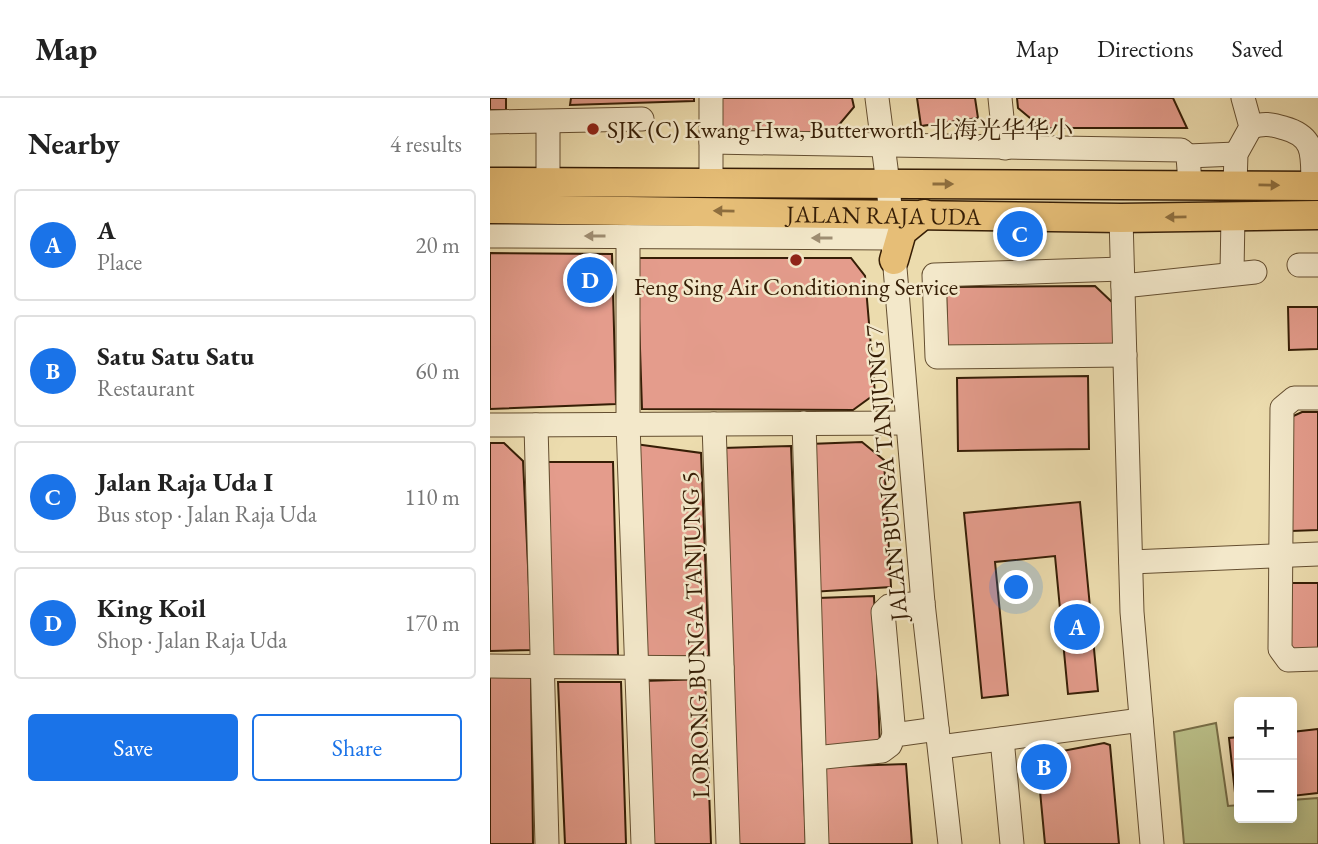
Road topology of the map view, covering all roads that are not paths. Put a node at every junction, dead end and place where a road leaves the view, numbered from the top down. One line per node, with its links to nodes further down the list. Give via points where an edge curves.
1 (711, 98): 9 (street)
2 (877, 98): 10 (street, JALAN BUNGA TANJUNG 7)
3 (1000, 98): 11 (street)
4 (1243, 98): 8 (street)
5 (642, 118): 7 (street)
6 (490, 122): 7 (street)
7 (548, 122): 16 (street)
8 (1251, 127): 13 (street); 21 (street, via 1264,122 1300,132 1312,150)
9 (711, 142): 10 (street); 15 (street)
10 (885, 146): 11 (street); 18 (street, JALAN BUNGA TANJUNG 7)
11 (1005, 148): 12 (street)
12 (1184, 153): 13 (street); 19 (street)
13 (1236, 155): 20 (street)
14 (490, 181): 16 (main road, JALAN RAJA UDA)
15 (711, 182): 16 (main road, JALAN RAJA UDA); 17 (main road, JALAN RAJA UDA)
16 (548, 183)
17 (826, 183): 18 (main road, JALAN RAJA UDA); 23 (main road, via 833,193)
18 (888, 184): 19 (main road, JALAN RAJA UDA, one-way to 19); 30 (street, JALAN BUNGA TANJUNG 7)
19 (1190, 184): 20 (main road, JALAN RAJA UDA)
20 (1235, 185): 21 (main road, JALAN RAJA UDA, one-way to 21)
21 (1315, 186)
22 (490, 209): 23 (main road, JALAN RAJA UDA, one-way to 22)
23 (828, 212): 30 (main road, JALAN RAJA UDA)
24 (924, 214): 27 (main road, JALAN RAJA UDA); 30 (main road, JALAN RAJA UDA); 30 (main road)
25 (1318, 215): 26 (main road, JALAN RAJA UDA)
26 (1233, 216): 27 (main road, JALAN RAJA UDA, one-way to 27); 31 (street, via 1244,272)
27 (1121, 218): 31 (street)
28 (490, 236): 29 (street, one-way to 28)
29 (628, 237): 30 (street, one-way to 29); 36 (street)
30 (892, 237): 35 (street, JALAN BUNGA TANJUNG 7)
31 (1123, 278): 32 (street); 32 (street, via 933,275 937,357)
32 (1125, 355): 42 (street)
33 (1318, 398): 41 (street, via 1294,398 1282,408)
34 (804, 423): 35 (street); 37 (street); 53 (street)
35 (907, 423): 43 (street, JALAN BUNGA TANJUNG 7)
36 (628, 424): 37 (street); 39 (street); 47 (street)
37 (714, 424): 48 (street, LORONG BUNGA TANJUNG 5)
38 (490, 425): 39 (street)
39 (536, 425): 46 (street)
40 (1318, 554): 41 (street)
41 (1280, 556): 42 (street); 44 (street, via 1280,649 1288,660)
42 (1131, 562): 49 (street)
43 (923, 603): 50 (street, via 889,606 883,612); 51 (street, JALAN BUNGA TANJUNG 7)
44 (1318, 659)
45 (490, 666): 46 (street)
46 (542, 667): 47 (street); 54 (street)
47 (637, 667): 48 (street); 55 (street)
48 (722, 668): 56 (street, LORONG BUNGA TANJUNG 5)
49 (1142, 720): 52 (street); 60 (street)
50 (894, 735): 51 (street); 53 (street, via 882,751)
51 (938, 738): 52 (street); 58 (street, JALAN BUNGA TANJUNG 7)
52 (1002, 739): 59 (street)
53 (815, 758): 57 (street)
54 (547, 844)
55 (643, 844)
56 (728, 844)
57 (817, 844)
58 (950, 844)
59 (1012, 844)
60 (1152, 844)

